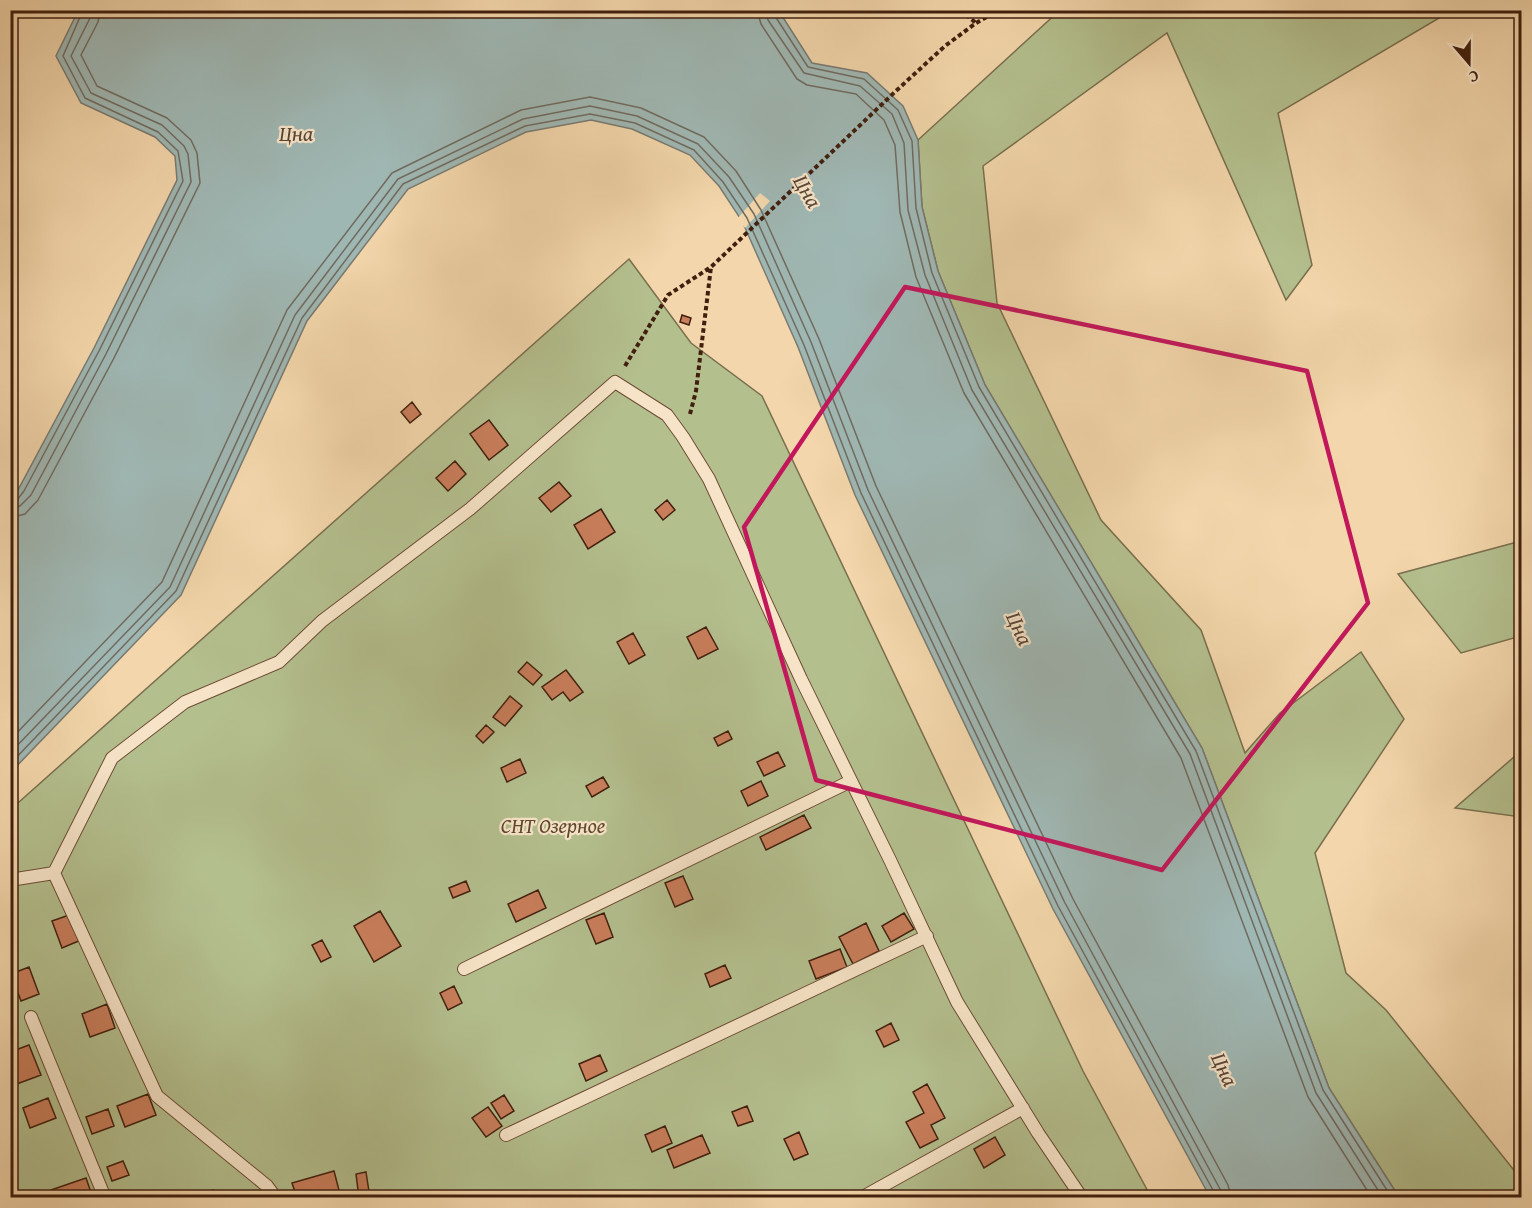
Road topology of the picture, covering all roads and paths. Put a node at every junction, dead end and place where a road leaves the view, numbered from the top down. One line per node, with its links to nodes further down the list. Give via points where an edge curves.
1 (960, 10): 3 (path)
2 (999, 10): 3 (path)
3 (976, 23): 4 (path, via 945,46)
4 (711, 267): 5 (path, via 668,296); 6 (path, via 696,391)
5 (615, 382): 6 (lane, via 667,415); 8 (lane, via 470,509 322,621 279,662 185,702 112,758)
6 (683, 437): 7 (lane, via 709,479)
7 (851, 781): 10 (lane); 11 (lane)
8 (54, 873): 9 (lane); 16 (lane, via 157,1096)
9 (10, 880)
10 (927, 936): 13 (lane, via 957,1002); 14 (lane)
11 (464, 969)
12 (31, 1017): 15 (lane)
13 (1023, 1108): 17 (lane); 18 (lane)
14 (507, 1135)
15 (105, 1197)
16 (276, 1197)
17 (861, 1197)
18 (1082, 1197)

